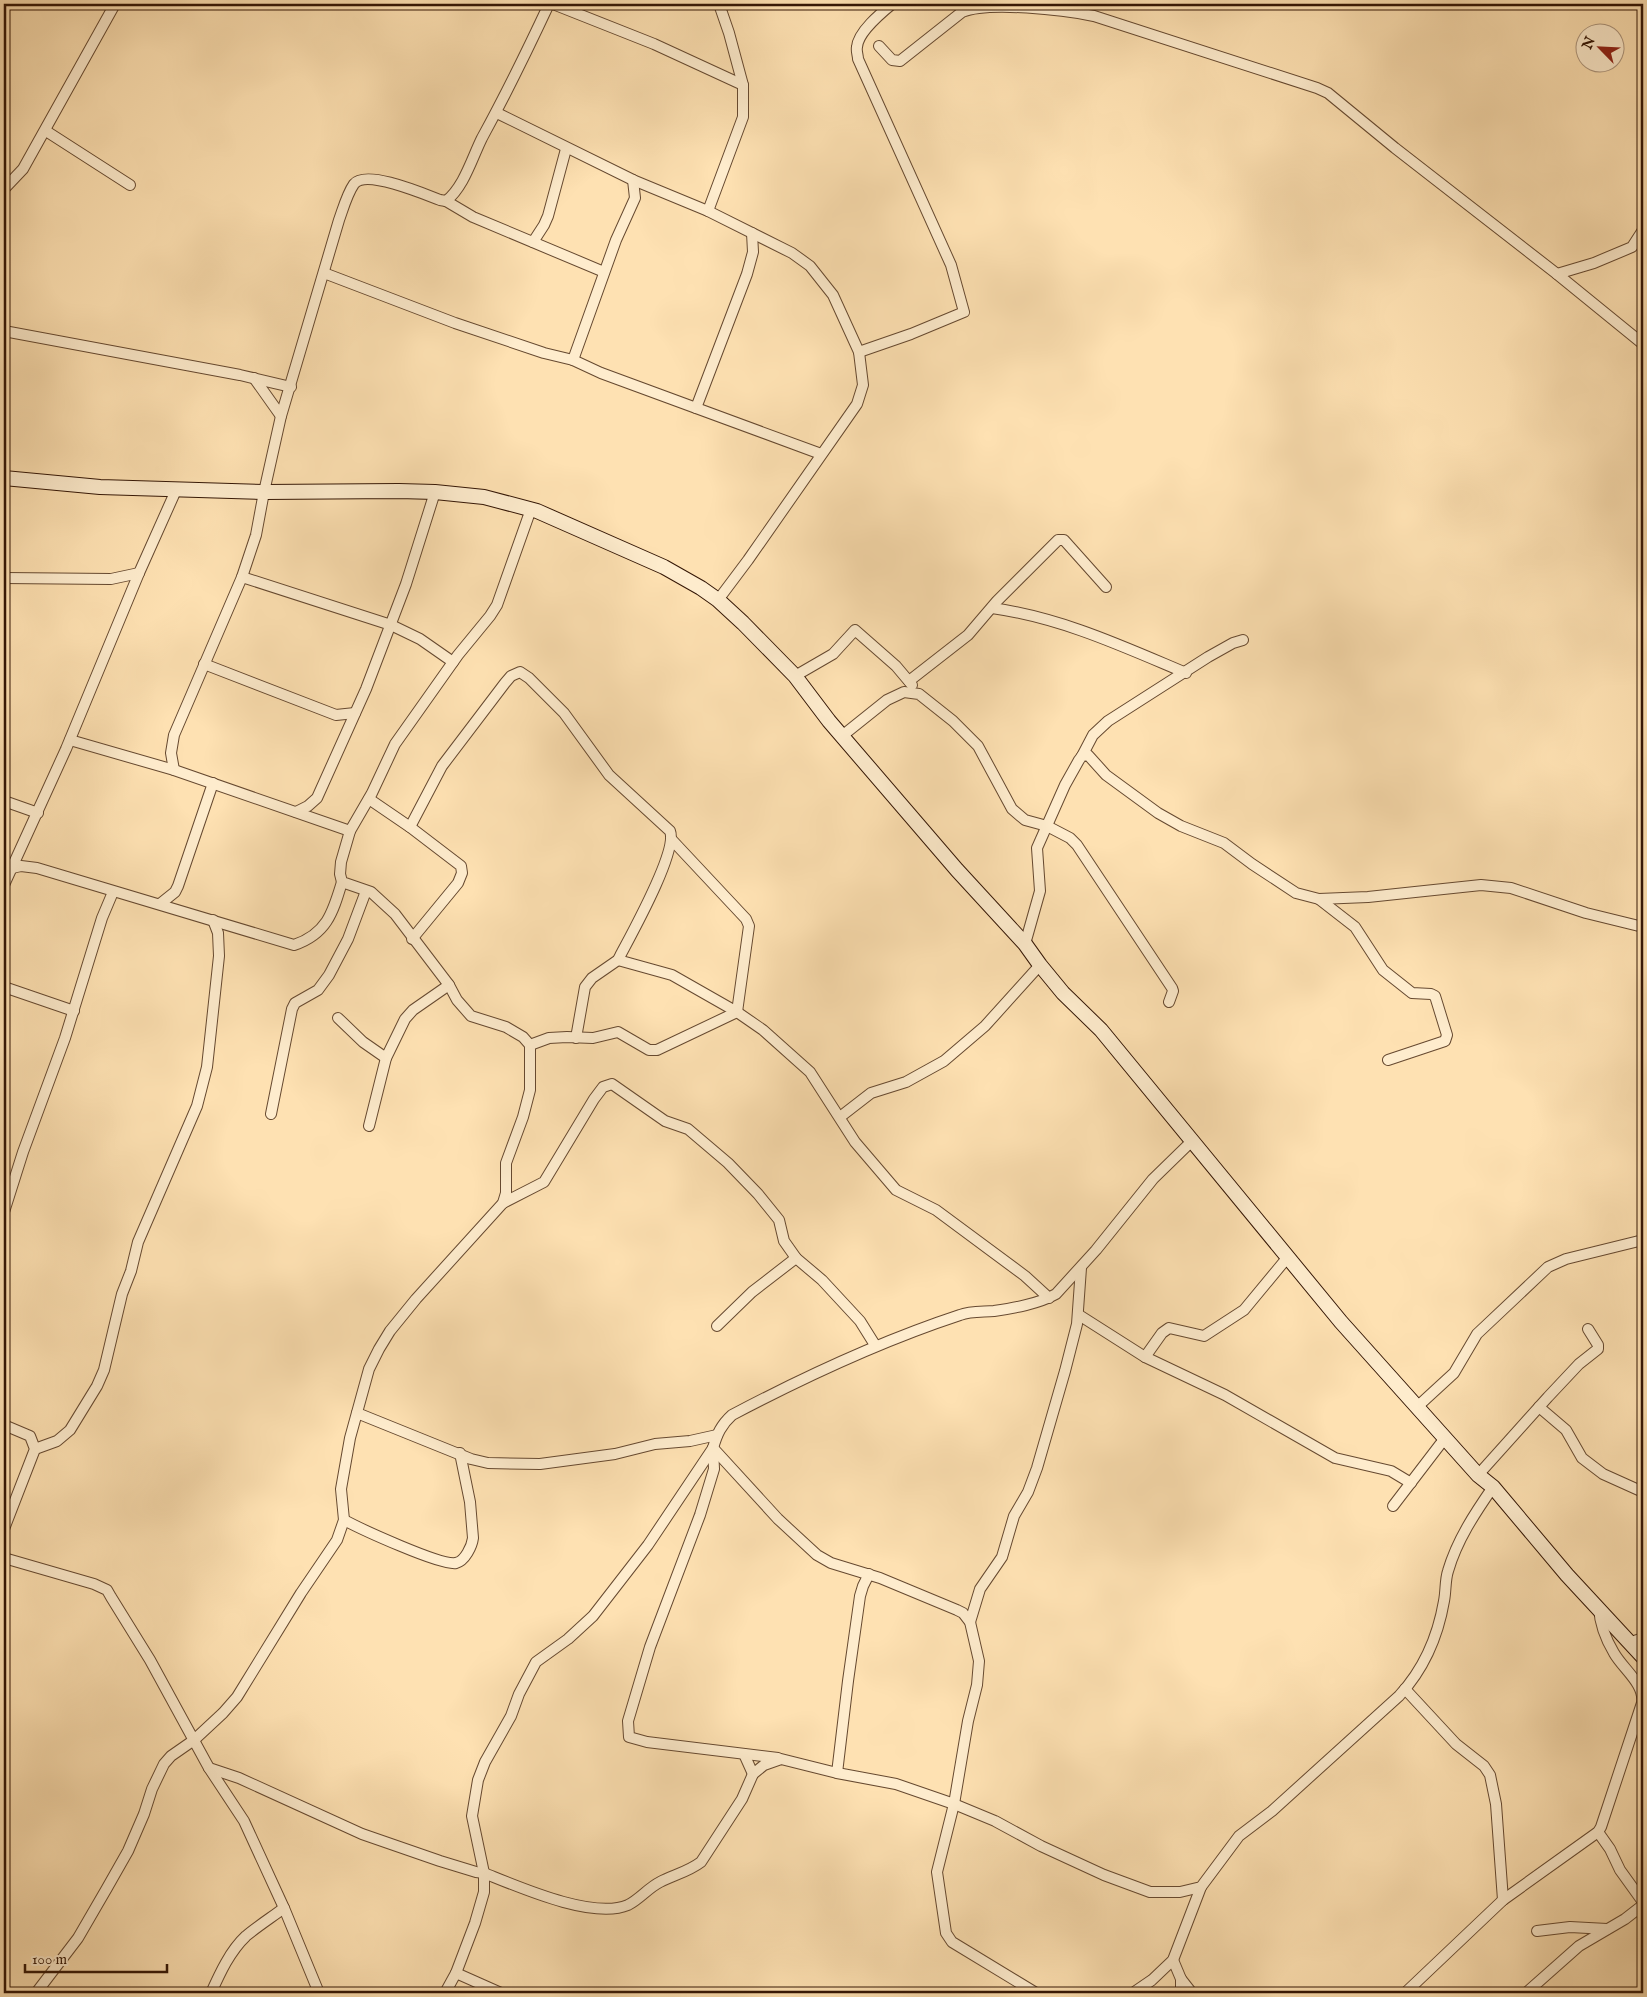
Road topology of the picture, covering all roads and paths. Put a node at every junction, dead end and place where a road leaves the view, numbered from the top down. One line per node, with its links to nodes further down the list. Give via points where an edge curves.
1 (115, 4): 11 (street)
2 (548, 4): 10 (street)
3 (553, 4): 9 (street, via 654,44)
4 (719, 4): 9 (street)
5 (892, 4): 28 (street, via 860,37 858,59 951,265 964,312)
6 (1090, 4): 7 (street)
7 (1086, 14): 8 (street, via 1001,7 971,9 962,12 900,61 892,60); 25 (street, via 1328,93)
8 (879, 46)
9 (743, 85): 19 (street, via 743,117)
10 (497, 113): 12 (street); 18 (street, via 461,182)
11 (46, 131): 14 (street); 15 (street, via 23,169)
12 (566, 149): 13 (street); 22 (street, via 548,216)
13 (633, 180): 16 (street); 17 (street)
14 (130, 185)
15 (4, 189)
16 (652, 189): 17 (street); 19 (street)
17 (635, 198): 23 (street)
18 (446, 201): 22 (street, via 473,217); 24 (street, via 372,179 355,183 339,220)
19 (708, 211): 21 (street)
20 (1643, 230): 25 (street, via 1632,247 1594,264)
21 (752, 233): 28 (street, via 810,266 833,296); 32 (street, via 753,252 747,274)
22 (533, 242): 23 (street)
23 (604, 272): 29 (street)
24 (324, 273): 29 (street, via 455,323); 31 (street)
25 (1557, 274): 27 (street)
26 (4, 331): 30 (street)
27 (1643, 344)
28 (860, 352): 34 (street, via 863,385 857,404)
29 (573, 360): 32 (street, via 601,374)
30 (254, 378): 31 (street); 33 (street)
31 (291, 386): 33 (street)
32 (696, 408): 34 (street)
33 (281, 416): 37 (street)
34 (821, 454): 44 (street)
35 (4, 478): 36 (main road, via 100,487)
36 (177, 488): 37 (main road); 40 (street)
37 (264, 492): 38 (main road); 41 (street, via 256,535)
38 (435, 492): 39 (main road, via 484,498); 46 (street)
39 (531, 509): 44 (main road, via 664,567); 48 (street, via 497,605)
40 (139, 573): 42 (street, via 110,579); 56 (street)
41 (242, 577): 46 (street); 49 (street)
42 (4, 578)
43 (1106, 587): 45 (street, via 1064,540 1058,540)
44 (718, 600): 51 (main road)
45 (992, 608): 50 (street, via 1089,632); 52 (street, via 968,635)
46 (391, 625): 48 (street, via 420,638); 54 (street)
47 (1243, 640): 50 (street, via 1208,657)
48 (453, 662): 61 (street, via 395,744)
49 (204, 664): 54 (street, via 336,715); 58 (street, via 174,735 171,753)
50 (1186, 673): 57 (street, via 1108,721 1093,735)
51 (795, 676): 52 (street, via 833,654 855,630); 55 (main road)
52 (909, 681): 53 (street)
53 (919, 694): 55 (street, via 904,692 893,696); 66 (street, via 978,746 1012,809 1025,820)
54 (355, 713): 60 (street)
55 (842, 736): 82 (main road)
56 (70, 740): 58 (street); 64 (street)
57 (1082, 756): 66 (street); 76 (street, via 1088,755 1106,775 1158,813 1181,826 1220,840 1296,893)
58 (174, 770): 59 (street)
59 (213, 783): 63 (street); 75 (street)
60 (316, 798): 63 (street); 65 (street)
61 (368, 800): 67 (street); 68 (street)
62 (4, 801): 64 (street)
63 (296, 812): 65 (street)
64 (38, 813): 70 (street)
65 (318, 820): 68 (street)
66 (1047, 826): 82 (street, via 1037,848 1040,891); 87 (street, via 1077,845 1172,988)
67 (410, 827): 69 (street, via 452,750 511,676 520,672 564,713 609,776 670,831); 81 (street, via 461,866 462,873 454,889)
68 (350, 831): 71 (street, via 341,862)
69 (672, 840): 83 (street, via 656,885); 89 (street, via 749,926)
70 (12, 868): 72 (street); 74 (street, via 37,868)
71 (342, 882): 73 (street); 79 (street, via 328,923 294,945)
72 (4, 885)
73 (366, 890): 81 (street, via 395,914); 95 (street, via 348,939 329,975 318,990 295,1003 292,1009)
74 (113, 892): 77 (street); 88 (street)
75 (175, 892): 77 (street); 78 (street)
76 (1319, 899): 80 (street, via 1499,886); 94 (street, via 1355,927 1383,970 1412,993 1435,996 1447,1035 1444,1041)
77 (160, 904): 78 (street)
78 (184, 911): 79 (street)
79 (213, 920): 119 (street, via 218,933 218,956 207,1067 197,1106 138,1242 97,1386 70,1430 57,1441)
80 (1643, 927)
81 (412, 939): 85 (street)
82 (1025, 944): 84 (main road)
83 (618, 960): 89 (street, via 667,972); 91 (street, via 592,978 585,987)
84 (1040, 965): 96 (street, via 985,1026 944,1061 906,1082 871,1093); 98 (main road, via 1101,1030)
85 (449, 985): 92 (street, via 471,1016 506,1027); 93 (street, via 405,1019)
86 (4, 987): 88 (street)
87 (1169, 1002)
88 (74, 1011): 99 (street)
89 (737, 1012): 91 (street, via 657,1050 648,1050 618,1032); 96 (street, via 763,1030 810,1072)
90 (338, 1018): 93 (street)
91 (576, 1038): 92 (street, via 549,1038)
92 (530, 1045): 100 (street, via 530,1090 506,1163)
93 (386, 1058): 97 (street)
94 (1388, 1060)
95 (271, 1114)
96 (840, 1117): 106 (street, via 855,1142 896,1190 936,1210 1025,1276)
97 (369, 1126)
98 (1192, 1142): 104 (main road); 105 (street, via 1153,1180)
99 (8, 1187): 101 (street)
100 (503, 1203): 103 (street, via 544,1182 594,1099 603,1087 612,1084 666,1121 688,1129 728,1163 779,1220 784,1241); 114 (street, via 390,1331 369,1369)
101 (4, 1212)
102 (1643, 1240): 112 (street, via 1566,1259 1548,1267 1477,1334 1454,1373)
103 (796, 1258): 108 (street, via 752,1292); 110 (street, via 822,1280 860,1321)
104 (1287, 1258): 111 (street, via 1244,1310 1204,1336 1169,1328); 112 (main road)
105 (1081, 1268): 106 (street); 107 (street)
106 (1049, 1298): 110 (street, via 1008,1309 963,1314)
107 (1079, 1314): 111 (street); 131 (street, via 1037,1468 1014,1516 1002,1557 980,1589)
108 (717, 1326)
109 (1588, 1329): 113 (street, via 1598,1349 1579,1364)
110 (875, 1345): 116 (street, via 732,1415)
111 (1145, 1356): 122 (street, via 1225,1395 1335,1458 1391,1471)
112 (1417, 1407): 117 (main road)
113 (1539, 1407): 121 (street); 124 (street, via 1566,1430 1582,1458 1603,1474)
114 (357, 1413): 120 (street); 126 (street, via 341,1484)
115 (4, 1426): 119 (street, via 30,1436)
116 (716, 1435): 118 (street); 120 (street, via 540,1464 488,1463)
117 (1444, 1438): 121 (main road); 122 (street)
118 (713, 1448): 129 (street, via 817,1556); 137 (street, via 715,1464 712,1476 650,1647 628,1721 628,1732 629,1736 647,1742); 144 (street, via 648,1545 593,1616 536,1662 526,1680 478,1780 472,1822)
119 (35, 1449): 127 (street)
120 (460, 1453): 126 (street, via 473,1538 462,1560 456,1563 443,1561)
121 (1478, 1475): 123 (main road)
122 (1411, 1483): 125 (street)
123 (1493, 1487): 130 (main road); 135 (street, via 1471,1518 1452,1560 1444,1601 1424,1663)
124 (1643, 1492)
125 (1393, 1506)
126 (344, 1520): 136 (street, via 337,1540 300,1593 237,1697)
127 (4, 1529)
128 (4, 1558): 136 (street, via 107,1590)
129 (869, 1574): 131 (street, via 964,1613); 140 (street, via 860,1596)
130 (1598, 1607): 133 (main road); 143 (street, via 1601,1627 1616,1657 1639,1686 1642,1698)
131 (970, 1622): 142 (street, via 979,1661 978,1676)
132 (1643, 1638): 133 (street)
133 (1629, 1643): 134 (main road)
134 (1643, 1657)
135 (1405, 1689): 145 (street, via 1272,1811 1238,1836); 146 (street, via 1456,1744 1484,1766 1490,1776 1496,1804)
136 (194, 1740): 139 (street); 154 (street, via 164,1764 116,1873 78,1938)
137 (744, 1754): 138 (street); 141 (street)
138 (781, 1759): 140 (street); 141 (street, via 764,1765)
139 (209, 1768): 144 (street, via 239,1778 362,1834); 147 (street, via 247,1828)
140 (837, 1773): 142 (street, via 896,1784)
141 (753, 1774): 144 (street, via 742,1799 701,1862 693,1869 658,1883 629,1904 610,1909 584,1908)
142 (954, 1804): 145 (street, via 1104,1875 1150,1892 1180,1892); 153 (street, via 938,1872 946,1933 952,1942)
143 (1598, 1832): 146 (street); 148 (street, via 1643,1902 1636,1911)
144 (484, 1873): 151 (street, via 482,1900)
145 (1200, 1887): 150 (street)
146 (1503, 1900): 163 (street)
147 (284, 1908): 155 (street, via 238,1945); 156 (street)
148 (1607, 1929): 149 (street); 164 (street, via 1580,1946)
149 (1537, 1931)
150 (1172, 1960): 152 (street); 160 (street)
151 (456, 1974): 157 (street); 158 (street)
152 (1181, 1979): 161 (street); 162 (street)
153 (1025, 1990): 159 (street)
154 (36, 1993)
155 (212, 1993)
156 (319, 1993)
157 (445, 1993)
158 (501, 1993)
159 (1036, 1993)
160 (1133, 1993)
161 (1181, 1993)
162 (1192, 1993)
163 (1405, 1993)
164 (1526, 1993)

